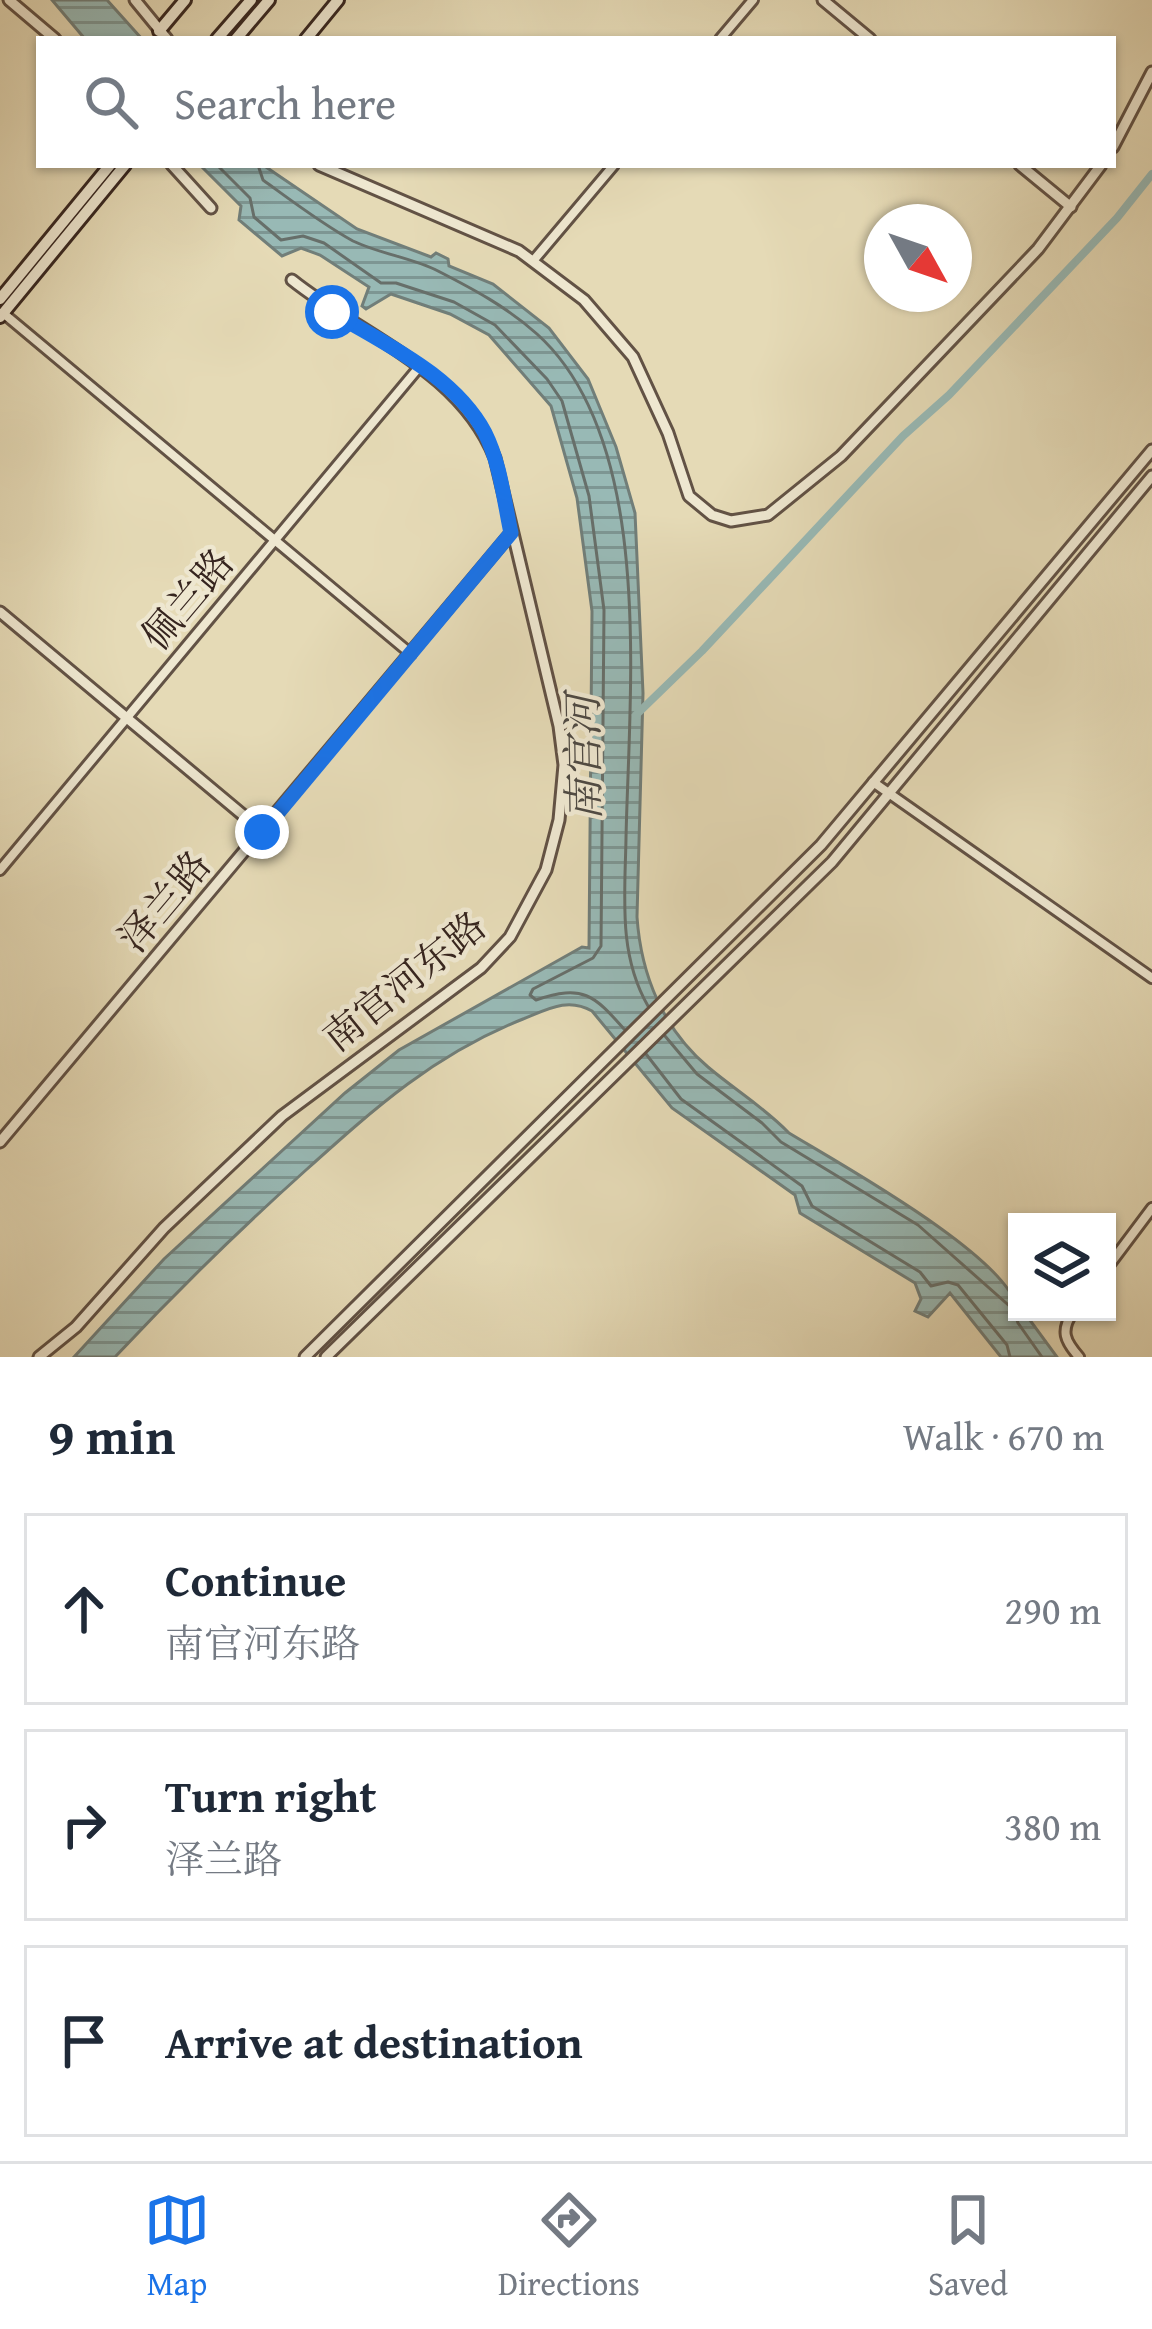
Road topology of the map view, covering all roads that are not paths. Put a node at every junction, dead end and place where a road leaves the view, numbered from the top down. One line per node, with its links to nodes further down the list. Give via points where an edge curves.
1 (9, 0): 10 (street)
2 (135, 0): 9 (street)
3 (185, 0): 9 (main road)
4 (251, 0): 11 (main road)
5 (269, 0): 12 (main road)
6 (338, 0): 13 (main road)
7 (753, 0): 14 (street)
8 (824, 0): 15 (street)
9 (163, 35)
10 (51, 36)
11 (220, 36)
12 (239, 36)
13 (308, 36)
14 (723, 36)
15 (866, 36)
16 (1152, 72): 17 (street)
17 (1116, 141)
18 (108, 168): 29 (main road)
19 (123, 168): 30 (main road)
20 (175, 168): 26 (street)
21 (326, 168): 27 (street)
22 (611, 168): 27 (street)
23 (1024, 168): 25 (street)
24 (1099, 168): 25 (street)
25 (1071, 207): 27 (street, via 841,456 754,519 712,515 689,496 633,357 584,300)
26 (211, 208)
27 (533, 261)
28 (292, 280): 31 (street, 南官河东路)
29 (0, 299)
30 (2, 315): 35 (street)
31 (420, 366): 34 (street, 南官河东路, via 485,434); 35 (street, 佩兰路)
32 (1152, 450): 41 (street)
33 (1152, 476): 42 (street)
34 (511, 533): 36 (street, 泽兰路); 37 (street, 南官河东路)
35 (274, 540): 39 (street); 40 (street, 佩兰路)
36 (495, 554): 37 (street); 39 (street, 泽兰路)
37 (520, 565): 52 (street, 南官河东路, via 565,765 546,870 525,914 481,968 268,1129)
38 (0, 612): 40 (street)
39 (411, 655): 43 (street, 泽兰路)
40 (126, 718): 43 (street); 44 (street, 佩兰路)
41 (873, 782): 42 (street); 53 (street, via 821,845)
42 (889, 793): 45 (street); 54 (street, via 832,862)
43 (262, 832): 47 (street, 泽兰路)
44 (0, 870)
45 (1152, 978)
46 (0, 1120): 47 (street)
47 (11, 1129): 48 (street, 泽兰路)
48 (0, 1142)
49 (1152, 1208): 50 (street)
50 (1116, 1256)
51 (1068, 1321): 55 (street, via 1065,1341)
52 (39, 1357)
53 (304, 1357)
54 (326, 1357)
55 (1079, 1357)

